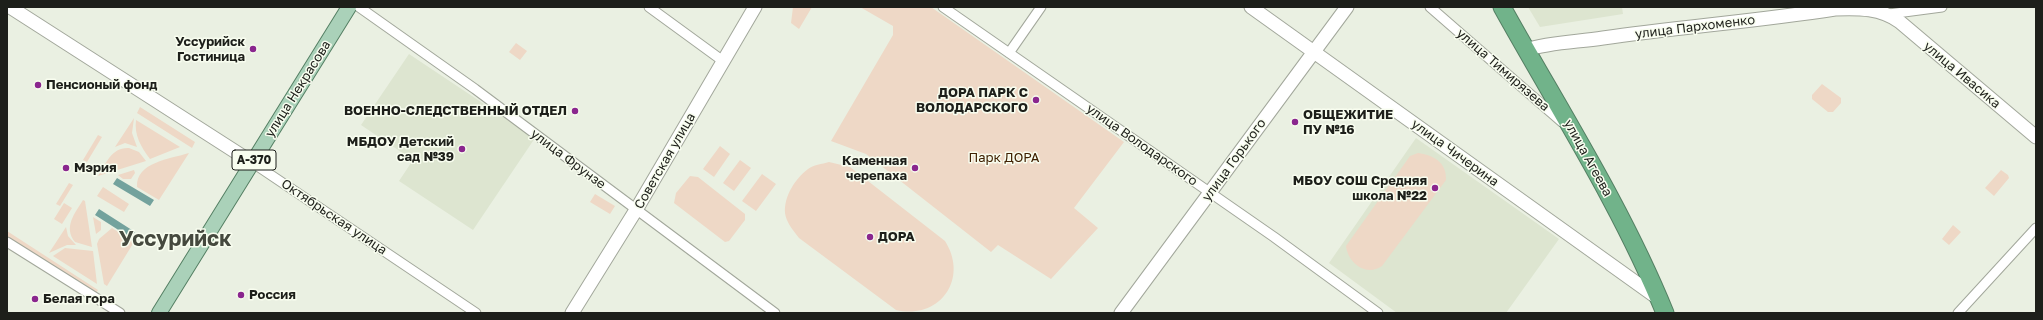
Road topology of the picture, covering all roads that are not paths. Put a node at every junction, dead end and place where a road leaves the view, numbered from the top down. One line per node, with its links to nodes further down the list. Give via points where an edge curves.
1 (10, 7): 21 (main road, Октябрьская улица)
2 (349, 7): 21 (main road, улица Некрасова / А-370)
3 (359, 7): 23 (street, улица Фрунзе)
4 (649, 7): 18 (street)
5 (755, 7): 18 (main road, Советская улица)
6 (943, 7): 17 (street, улица Володарского)
7 (1041, 7): 17 (street)
8 (1251, 7): 16 (main road, улица Чичерина)
9 (1347, 7): 16 (main road, улица Горького)
10 (1430, 7): 19 (street, улица Тимирязева)
11 (1502, 7): 15 (highway, улица Агеева)
12 (1942, 7): 14 (street)
13 (1862, 8): 14 (main road, улица Пархоменко); 15 (main road, улица Пархоменко, via 1835,9 1544,44)
14 (1889, 14): 20 (main road, улица Ивасика)
15 (1525, 50): 19 (highway, улица Агеева)
16 (1313, 52): 22 (main road, улица Горького); 26 (main road, улица Чичерина)
17 (1009, 53): 22 (street, улица Володарского)
18 (723, 61): 23 (main road, Советская улица)
19 (1575, 134): 26 (highway, улица Агеева, via 1630,237)
20 (2036, 137)
21 (253, 163): 28 (main road, улица Некрасова / А-370); 29 (street, Октябрьская улица)
22 (1210, 193): 32 (main road, улица Горького); 33 (street, улица Володарского)
23 (636, 210): 30 (main road, Советская улица); 31 (street, улица Фрунзе)
24 (2036, 228): 34 (street)
25 (7, 242): 27 (street)
26 (1662, 306)
27 (120, 313)
28 (159, 313)
29 (476, 313)
30 (572, 313)
31 (775, 313)
32 (1121, 313)
33 (1378, 313)
34 (1958, 313)

